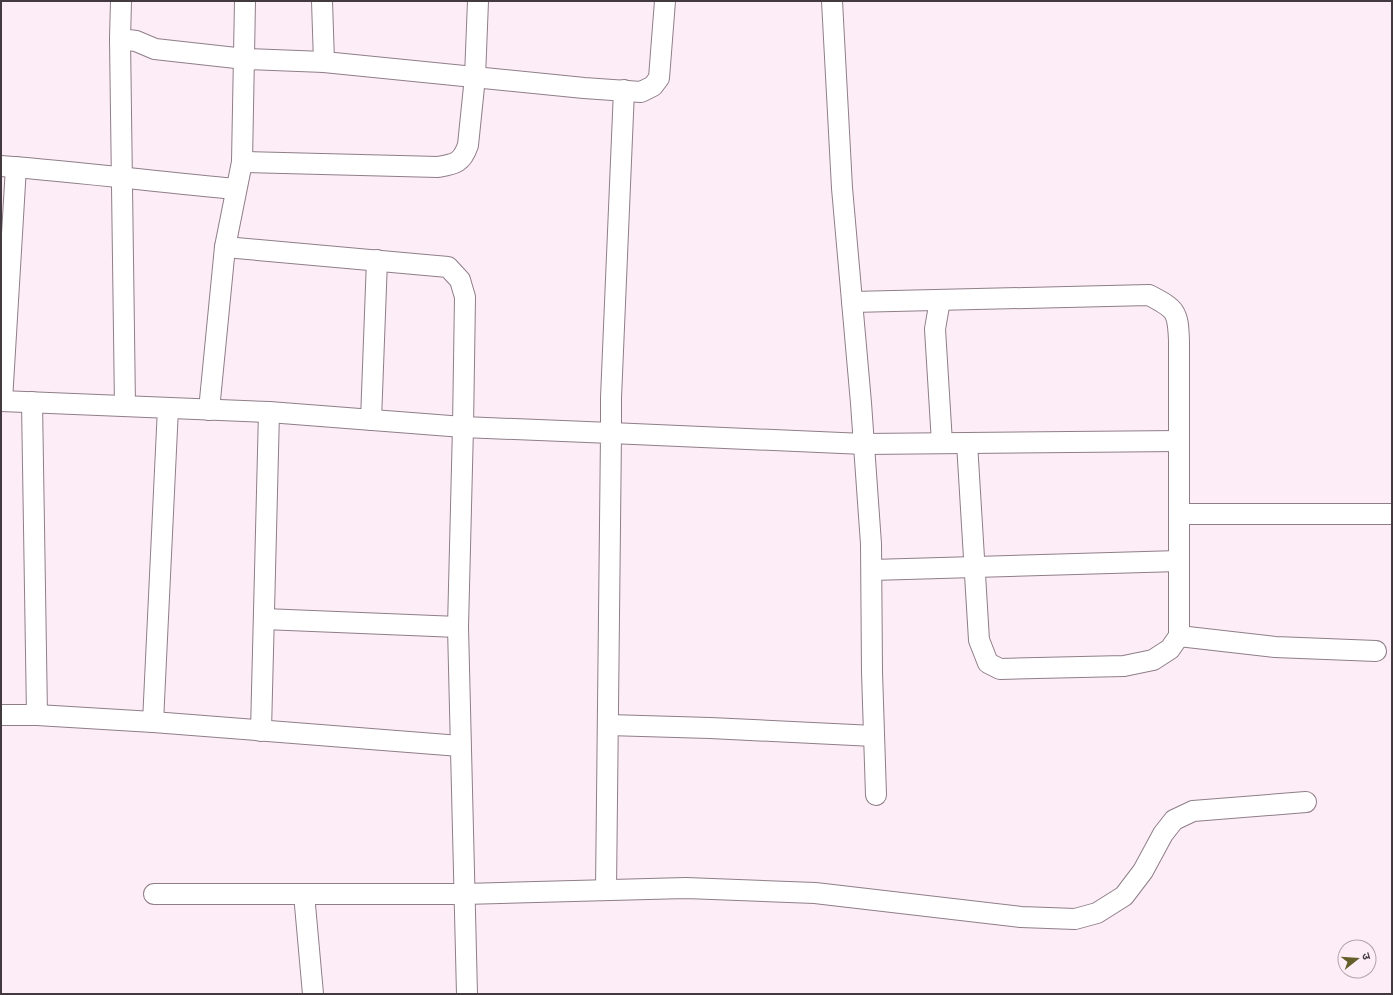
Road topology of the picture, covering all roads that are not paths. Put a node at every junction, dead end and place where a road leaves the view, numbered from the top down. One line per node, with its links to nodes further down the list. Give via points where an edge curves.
1 (121, 1): 7 (street)
2 (245, 1): 8 (street)
3 (322, 1): 9 (street)
4 (478, 1): 10 (street)
5 (665, 1): 11 (street, via 659,78 653,86 641,92)
6 (832, 1): 19 (street, via 842,188)
7 (120, 39): 8 (street, via 136,41 154,48); 14 (street)
8 (245, 59): 9 (street); 12 (street)
9 (324, 62): 10 (street)
10 (474, 77): 11 (street); 12 (street, via 468,145 464,156 454,164 438,167)
11 (624, 90): 28 (street)
12 (242, 162): 15 (street)
13 (8, 166): 14 (street, via 97,173); 20 (street)
14 (123, 179): 15 (street); 22 (street)
15 (236, 189): 16 (street)
16 (226, 247): 17 (street); 24 (street)
17 (377, 260): 26 (street); 27 (street, via 448,267 460,280 465,297)
18 (940, 300): 19 (street); 29 (street, via 1149,296 1170,306 1178,319); 30 (street, via 935,329)
19 (852, 302): 32 (street)
20 (2, 401): 21 (street)
21 (32, 402): 22 (street); 43 (street)
22 (126, 406): 23 (street)
23 (168, 408): 24 (street); 44 (street)
24 (209, 410): 25 (street)
25 (269, 412): 26 (street); 38 (street)
26 (371, 420): 27 (street)
27 (463, 427): 28 (street); 39 (street)
28 (611, 433): 32 (street); 45 (street)
29 (1179, 441): 31 (street); 33 (street)
30 (942, 443): 31 (street); 32 (street)
31 (968, 443): 36 (street)
32 (864, 444): 37 (street)
33 (1179, 514): 34 (street); 35 (street)
34 (1392, 514)
35 (1179, 561): 36 (street); 40 (street)
36 (975, 566): 37 (street); 40 (street, via 979,640 988,663 1000,669 1124,666 1153,660 1170,649)
37 (872, 570): 47 (street)
38 (264, 619): 39 (street); 46 (street)
39 (458, 627): 48 (street)
40 (1179, 636): 41 (street, via 1275,647)
41 (1376, 651)
42 (1, 715): 43 (street)
43 (37, 715): 44 (street)
44 (153, 722): 46 (street)
45 (608, 725): 47 (street); 51 (street)
46 (262, 731): 48 (street)
47 (874, 736): 49 (street)
48 (460, 746): 54 (street)
49 (876, 795)
50 (1306, 802): 51 (street, via 1193,811 1174,820 1163,834 1143,871 1124,896 1097,913 1075,919 1021,917 815,893 686,888)
51 (606, 890): 54 (street)
52 (154, 894): 53 (street)
53 (304, 894): 54 (street); 55 (street)
54 (464, 894): 56 (street)
55 (313, 994)
56 (467, 994)

